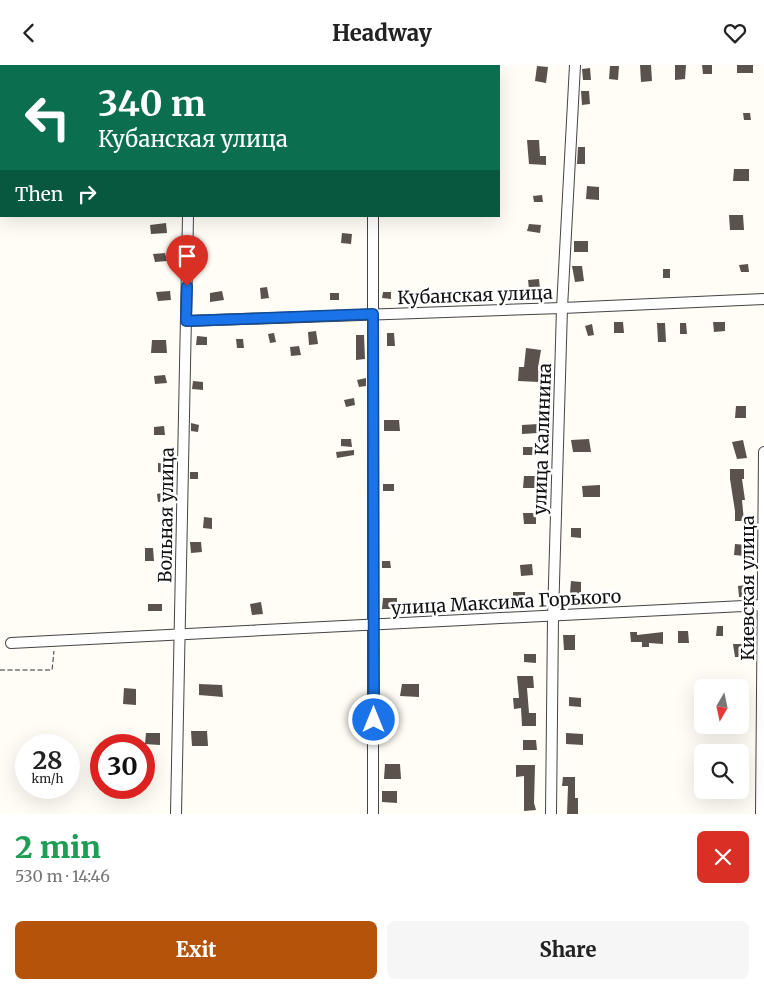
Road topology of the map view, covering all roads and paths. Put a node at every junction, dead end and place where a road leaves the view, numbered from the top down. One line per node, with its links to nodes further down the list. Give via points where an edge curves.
1 (575, 65): 5 (street, улица Калинина)
2 (188, 217): 7 (street, Вольная улица)
3 (373, 217): 6 (street)
4 (764, 299): 5 (street, Кубанская улица)
5 (562, 308): 6 (street, Кубанская улица); 10 (street, улица Калинина)
6 (373, 314): 7 (street, Кубанская улица); 11 (street)
7 (186, 321): 12 (street, Вольная улица)
8 (764, 452): 9 (street, Киевская улица)
9 (764, 605): 10 (street, улица Максима Горького); 19 (street, Киевская улица)
10 (553, 617): 11 (street, улица Максима Горького); 18 (street, улица Калинина)
11 (374, 625): 12 (street, улица Максима Горького); 17 (street)
12 (180, 633): 13 (street, улица Максима Горького); 16 (street, Вольная улица)
13 (55, 640): 14 (street, улица Максима Горького); 15 (path, via 52,670)
14 (11, 643)
15 (0, 670)
16 (176, 814)
17 (373, 814)
18 (551, 814)
19 (761, 814)

